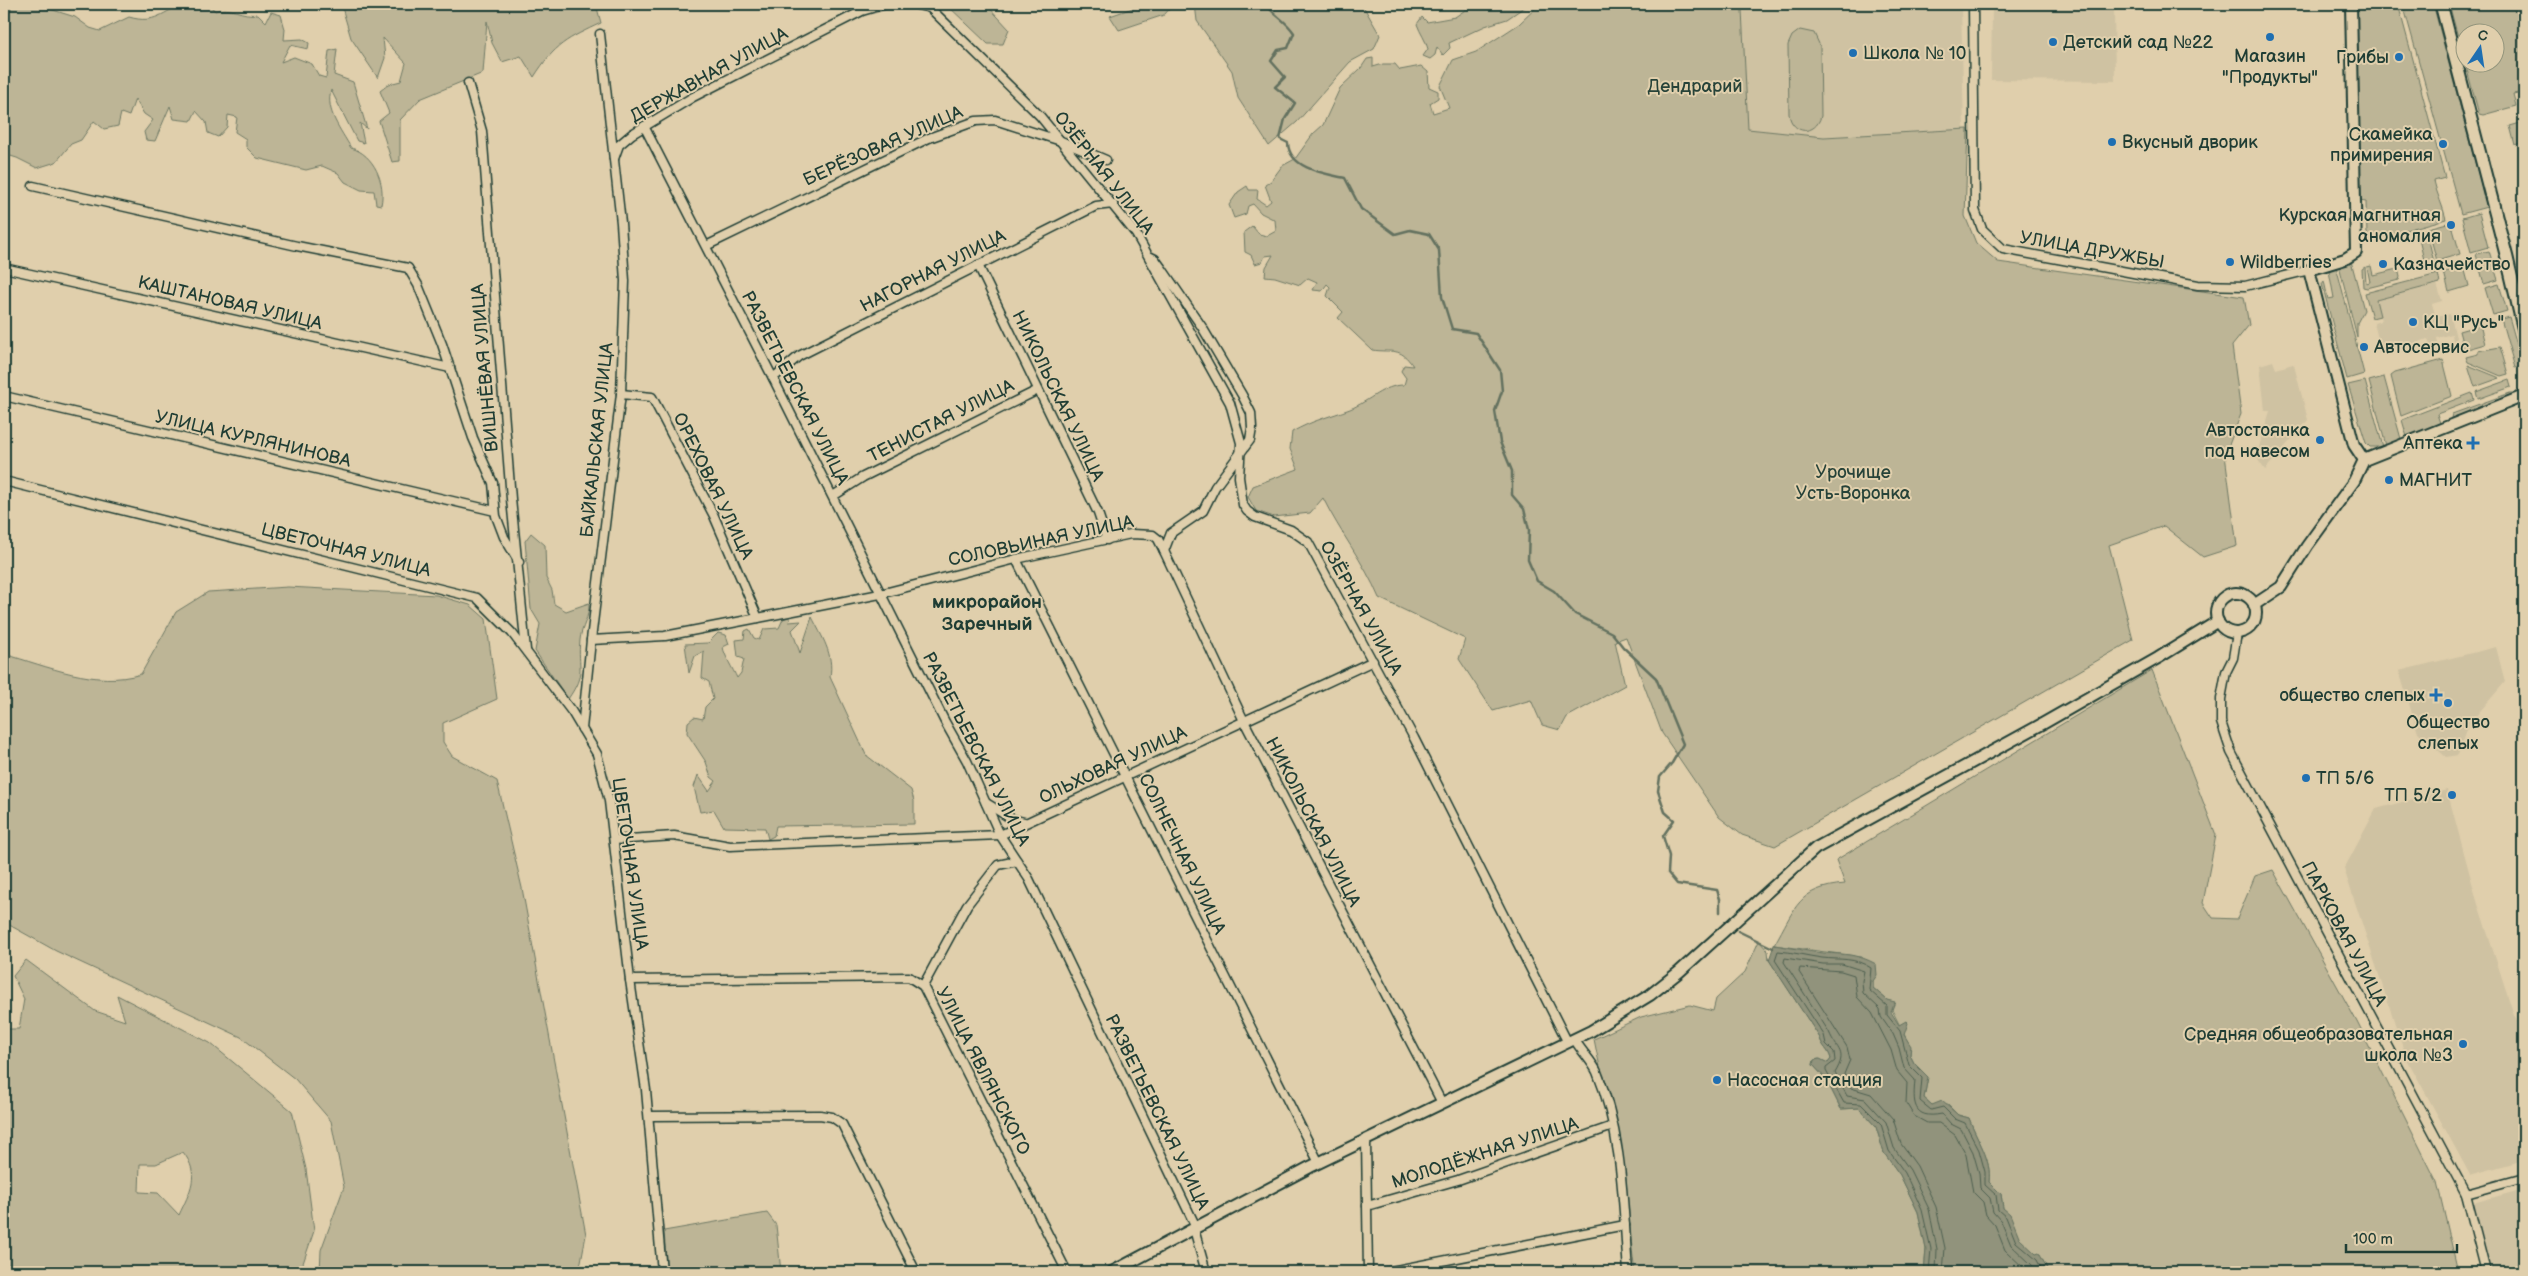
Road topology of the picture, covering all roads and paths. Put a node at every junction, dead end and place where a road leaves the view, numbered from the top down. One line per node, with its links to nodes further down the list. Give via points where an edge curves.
1 (886, 4): 8 (street, ДЕРЖАВНАЯ УЛИЦА, via 853,16 693,97)
2 (913, 4): 9 (street, ОЗЁРНАЯ УЛИЦА, via 930,8 1040,116)
3 (1974, 4): 18 (street, УЛИЦА ДРУЖБЫ, via 1975,210 1982,229 2003,249 2198,285 2245,286)
4 (2351, 4): 18 (street, via 2356,252 2344,260)
5 (2441, 4): 19 (main road)
6 (600, 34): 11 (street, БАЙКАЛЬСКАЯ УЛИЦА)
7 (468, 83): 34 (street, ВИШНЁВАЯ УЛИЦА, via 482,131 510,489)
8 (644, 126): 11 (street, ДЕРЖАВНАЯ УЛИЦА, via 620,146); 14 (street, РАЗВЕТЬЕВСКАЯ УЛИЦА)
9 (1060, 141): 10 (street, БЕРЁЗОВАЯ УЛИЦА); 13 (street, ОЗЁРНАЯ УЛИЦА); 14 (street, БЕРЁЗОВАЯ УЛИЦА, via 995,120 976,121 929,138)
10 (1106, 160)
11 (613, 161): 23 (street, БАЙКАЛЬСКАЯ УЛИЦА, via 625,281)
12 (33, 186): 20 (street, via 408,268 418,285)
13 (1113, 204): 15 (street, ОЗЁРНАЯ УЛИЦА); 16 (street, НАГОРНАЯ УЛИЦА, via 1096,206)
14 (706, 246): 21 (street, РАЗВЕТЬЕВСКАЯ УЛИЦА)
15 (1148, 256): 26 (street, ОЗЁРНАЯ УЛИЦА, via 1230,403 1241,443); 26 (street, via 1160,264 1202,327 1251,413 1250,440)
16 (978, 265): 21 (street, НАГОРНАЯ УЛИЦА, via 799,356); 22 (street, НИКОЛЬСКАЯ УЛИЦА)
17 (4, 268): 20 (street, КАШТАНОВАЯ УЛИЦА)
18 (2309, 270): 27 (street, via 2354,446)
19 (2524, 331)
20 (450, 368): 30 (street, via 473,438 493,484)
21 (774, 378): 29 (street, РАЗВЕТЬЕВСКАЯ УЛИЦА)
22 (1038, 390): 29 (street, ТЕНИСТАЯ УЛИЦА, via 863,477); 31 (street, НИКОЛЬСКАЯ УЛИЦА, via 1098,513)
23 (621, 394): 37 (street, ОРЕХОВАЯ УЛИЦА, via 652,397 714,516); 40 (street, БАЙКАЛЬСКАЯ УЛИЦА)
24 (4, 396): 30 (street, УЛИЦА КУРЛЯНИНОВА)
25 (2524, 396): 27 (street)
26 (1240, 454): 32 (street, via 1214,487 1203,511 1171,534); 42 (street, ОЗЁРНАЯ УЛИЦА, via 1238,477 1243,505 1255,517 1291,530 1308,542)
27 (2364, 460): 36 (street, via 2354,481 2281,587)
28 (4, 481): 41 (street, ЦВЕТОЧНАЯ УЛИЦА, via 477,598)
29 (833, 496): 35 (street, РАЗВЕТЬЕВСКАЯ УЛИЦА)
30 (495, 511): 34 (street, via 504,538)
31 (1107, 540): 32 (street, СОЛОВЬИНАЯ УЛИЦА, via 1146,533 1158,539); 33 (street, СОЛОВЬИНАЯ УЛИЦА)
32 (1164, 551): 43 (street, НИКОЛЬСКАЯ УЛИЦА)
33 (1016, 559): 35 (street, СОЛОВЬИНАЯ УЛИЦА); 45 (street, СОЛНЕЧНАЯ УЛИЦА)
34 (519, 562): 41 (street, ВИШНЁВАЯ УЛИЦА)
35 (880, 594): 37 (street, СОЛОВЬИНАЯ УЛИЦА); 46 (street, РАЗВЕТЬЕВСКАЯ УЛИЦА)
36 (2254, 605): 38 (street, via 2244,595 2230,594 2219,602); 39 (street, via 2256,615 2253,624)
37 (758, 618): 40 (street, СОЛОВЬИНАЯ УЛИЦА, via 665,636)
38 (2218, 621): 39 (street, via 2228,631); 53 (street, via 2044,723 1816,848 1679,972 1625,1011)
39 (2237, 633): 60 (street, ПАРКОВАЯ УЛИЦА, via 2221,699 2221,722 2231,752)
40 (590, 640): 44 (street, БАЙКАЛЬСКАЯ УЛИЦА)
41 (526, 652): 44 (street, ЦВЕТОЧНАЯ УЛИЦА)
42 (1373, 661): 43 (street, ОЛЬХОВАЯ УЛИЦА); 53 (street, ОЗЁРНАЯ УЛИЦА)
43 (1244, 721): 45 (street, ОЛЬХОВАЯ УЛИЦА); 54 (street, НИКОЛЬСКАЯ УЛИЦА)
44 (582, 729): 49 (street, ЦВЕТОЧНАЯ УЛИЦА, via 597,754 610,801)
45 (1126, 776): 47 (street, ОЛЬХОВАЯ УЛИЦА); 58 (street, СОЛНЕЧНАЯ УЛИЦА)
46 (986, 803): 47 (street, via 1012,819); 48 (street, РАЗВЕТЬЕВСКАЯ УЛИЦА)
47 (1026, 822): 48 (street, ОЛЬХОВАЯ УЛИЦА)
48 (1000, 835): 49 (street, ОЛЬХОВАЯ УЛИЦА, via 730,846 674,836); 50 (street, РАЗВЕТЬЕВСКАЯ УЛИЦА)
49 (614, 840): 51 (street, ЦВЕТОЧНАЯ УЛИЦА)
50 (1017, 861): 52 (street, via 998,865 967,905); 63 (street, РАЗВЕТЬЕВСКАЯ УЛИЦА, via 1029,879)
51 (630, 980): 52 (street, УЛИЦА ЯВЛЯНСКОГО, via 909,977); 55 (street, ЦВЕТОЧНАЯ УЛИЦА)
52 (923, 986): 66 (street, УЛИЦА ЯВЛЯНСКОГО)
53 (1571, 1042): 54 (street); 56 (street, ОЗЁРНАЯ УЛИЦА, via 1596,1070)
54 (1442, 1103): 57 (street)
55 (649, 1116): 64 (street, ЦВЕТОЧНАЯ УЛИЦА); 65 (street, via 820,1114 832,1117 842,1124)
56 (1613, 1126): 61 (street, МОЛОДЁЖНАЯ УЛИЦА, via 1458,1180); 62 (street)
57 (1366, 1140): 58 (street); 61 (street, МОЛОДЁЖНАЯ УЛИЦА)
58 (1319, 1163): 63 (street)
59 (2524, 1178): 60 (street)
60 (2466, 1194): 72 (street, ПАРКОВАЯ УЛИЦА)
61 (1367, 1206): 69 (street, МОЛОДЁЖНАЯ УЛИЦА)
62 (1625, 1225): 70 (street); 71 (street)
63 (1195, 1228): 67 (street); 68 (street, РАЗВЕТЬЕВСКАЯ УЛИЦА)
64 (662, 1272)
65 (916, 1272)
66 (1067, 1272)
67 (1112, 1272)
68 (1206, 1272)
69 (1368, 1272)
70 (1386, 1272)
71 (1628, 1272)
72 (2486, 1272)

